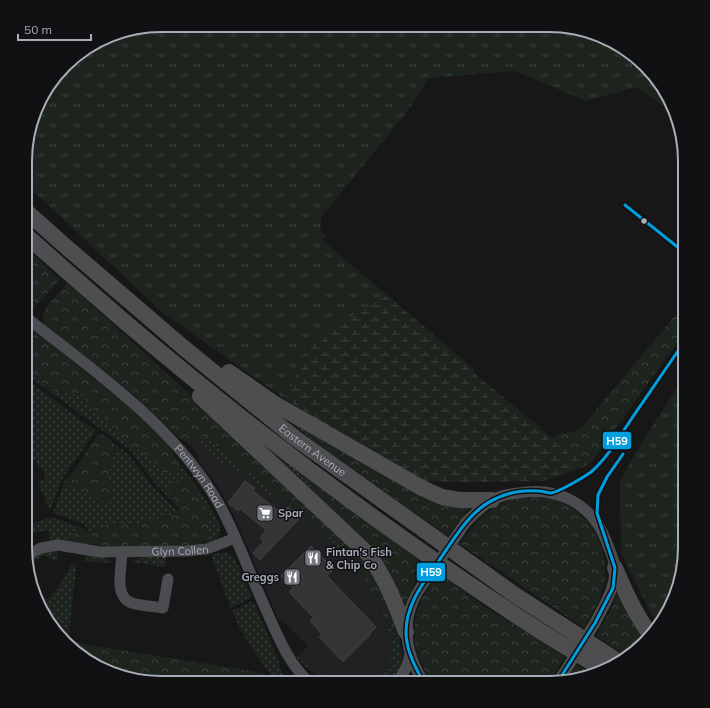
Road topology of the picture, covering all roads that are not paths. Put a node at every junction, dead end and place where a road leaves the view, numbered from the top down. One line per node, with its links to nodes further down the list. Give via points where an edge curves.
1 (32, 216): 4 (highway, Eastern Avenue)
2 (32, 240): 5 (highway, Eastern Avenue)
3 (32, 322): 7 (street, Pentwyn Road, via 151,418 180,449 207,485)
4 (184, 348): 6 (highway, via 214,361 275,404 422,488 442,497 459,500); 15 (highway, Eastern Avenue, via 295,438 515,595)
5 (172, 361): 13 (highway, via 192,388 369,555 392,594); 16 (highway, Eastern Avenue, via 284,452 392,531 506,609)
6 (492, 500): 10 (street, via 537,491 566,497 592,515 604,534); 13 (street, bridge, via 466,522 418,591 410,609)
7 (235, 538): 8 (street, Glyn Collen, via 217,546 198,550); 18 (street, Pentwyn Road, via 280,640)
8 (122, 552): 9 (street, Glyn Collen, via 94,551 58,545 41,548); 11 (street, via 120,587 123,597 131,603 163,608)
9 (32, 553)
10 (615, 568): 12 (highway, via 632,606); 17 (street, bridge, via 613,588)
11 (168, 579)
12 (647, 630)
13 (406, 632): 14 (street)
14 (410, 654): 19 (street, via 408,666); 20 (street)
15 (614, 659)
16 (598, 666)
17 (562, 675)
18 (302, 676)
19 (401, 676)
20 (420, 676)

